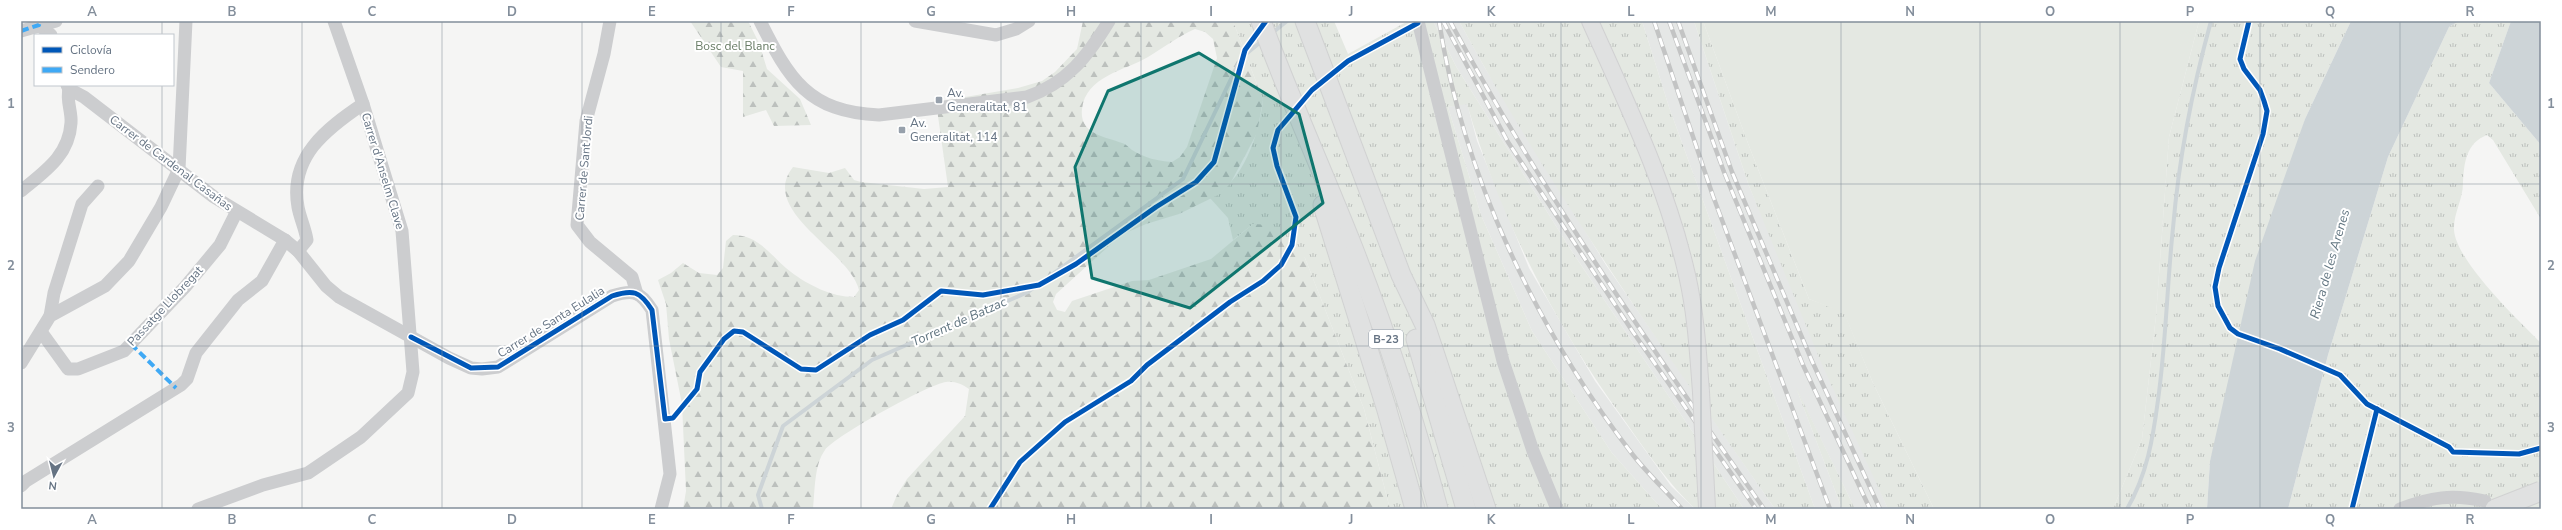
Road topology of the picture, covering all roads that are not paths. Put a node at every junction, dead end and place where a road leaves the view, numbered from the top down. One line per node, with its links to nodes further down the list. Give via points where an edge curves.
1 (56, 21): 13 (street)
2 (186, 21): 18 (street)
3 (334, 21): 17 (street, Carrer d'Anselm Clave)
4 (610, 21): 26 (street, Carrer de Sant Jordi, via 586,122 577,225 590,242 632,277)
5 (760, 21): 8 (street, via 780,61 805,90 835,109 856,114 879,115 1013,100 1045,91 1079,64)
6 (916, 21): 7 (street, via 996,35 1016,29)
7 (1029, 21)
8 (1109, 21)
9 (1260, 21): 19 (highway, B-23)
10 (1305, 21): 25 (highway, B-23)
11 (1418, 21): 42 (street, via 1503,361 1533,451)
12 (1590, 21): 43 (main road, bridge, via 1639,130 1671,216 1688,276 1694,311 1701,392)
13 (40, 23): 14 (street); 15 (street)
14 (21, 31)
15 (50, 34)
16 (68, 87): 18 (street, Carrer de Cardenal Casañas); 21 (street, via 71,123 69,139 53,166)
17 (363, 104): 24 (street, via 319,137 302,166 296,187 298,207 307,240); 29 (street, Carrer d'Anselm Clave, via 402,231)
18 (179, 169): 22 (street, Carrer de Cardenal Casañas); 27 (street, via 161,207 129,261 105,286)
19 (1318, 175): 38 (highway); 39 (highway, B-23, via 1353,247 1390,351)
20 (98, 186): 27 (street, via 82,204 54,293)
21 (21, 191)
22 (236, 213): 23 (street, Carrer de Cardenal Casañas); 28 (street, Passatge Llobregat, via 220,245 185,287 124,351 72,370 64,366)
23 (285, 240): 24 (street, Carrer de Cardenal Casañas); 32 (street, via 262,281 238,300 196,354 187,379 181,385)
24 (298, 251): 29 (street, Carrer de Cardenal Casañas, via 326,286 339,297)
25 (1401, 275): 40 (highway, B-23, via 1411,324); 41 (highway, via 1425,325)
26 (637, 294): 29 (street, Carrer de Santa Eulalia, via 624,292 612,296 498,367 472,368); 31 (street, via 644,298 652,310)
27 (50, 316): 28 (street)
28 (42, 333): 30 (street)
29 (411, 338): 35 (street, Carrer d'Anselm Clave, via 413,372 408,393 361,437 308,474 263,485)
30 (21, 363)
31 (670, 474): 36 (street); 37 (street)
32 (21, 486)
33 (2541, 491): 34 (highway, bridge)
34 (2490, 505): 44 (street, via 2464,496 2445,496)
35 (198, 509)
36 (661, 509)
37 (666, 509)
38 (1416, 509)
39 (1438, 509)
40 (1466, 509)
41 (1486, 509)
42 (1557, 509)
43 (1707, 509)
44 (2400, 509)

